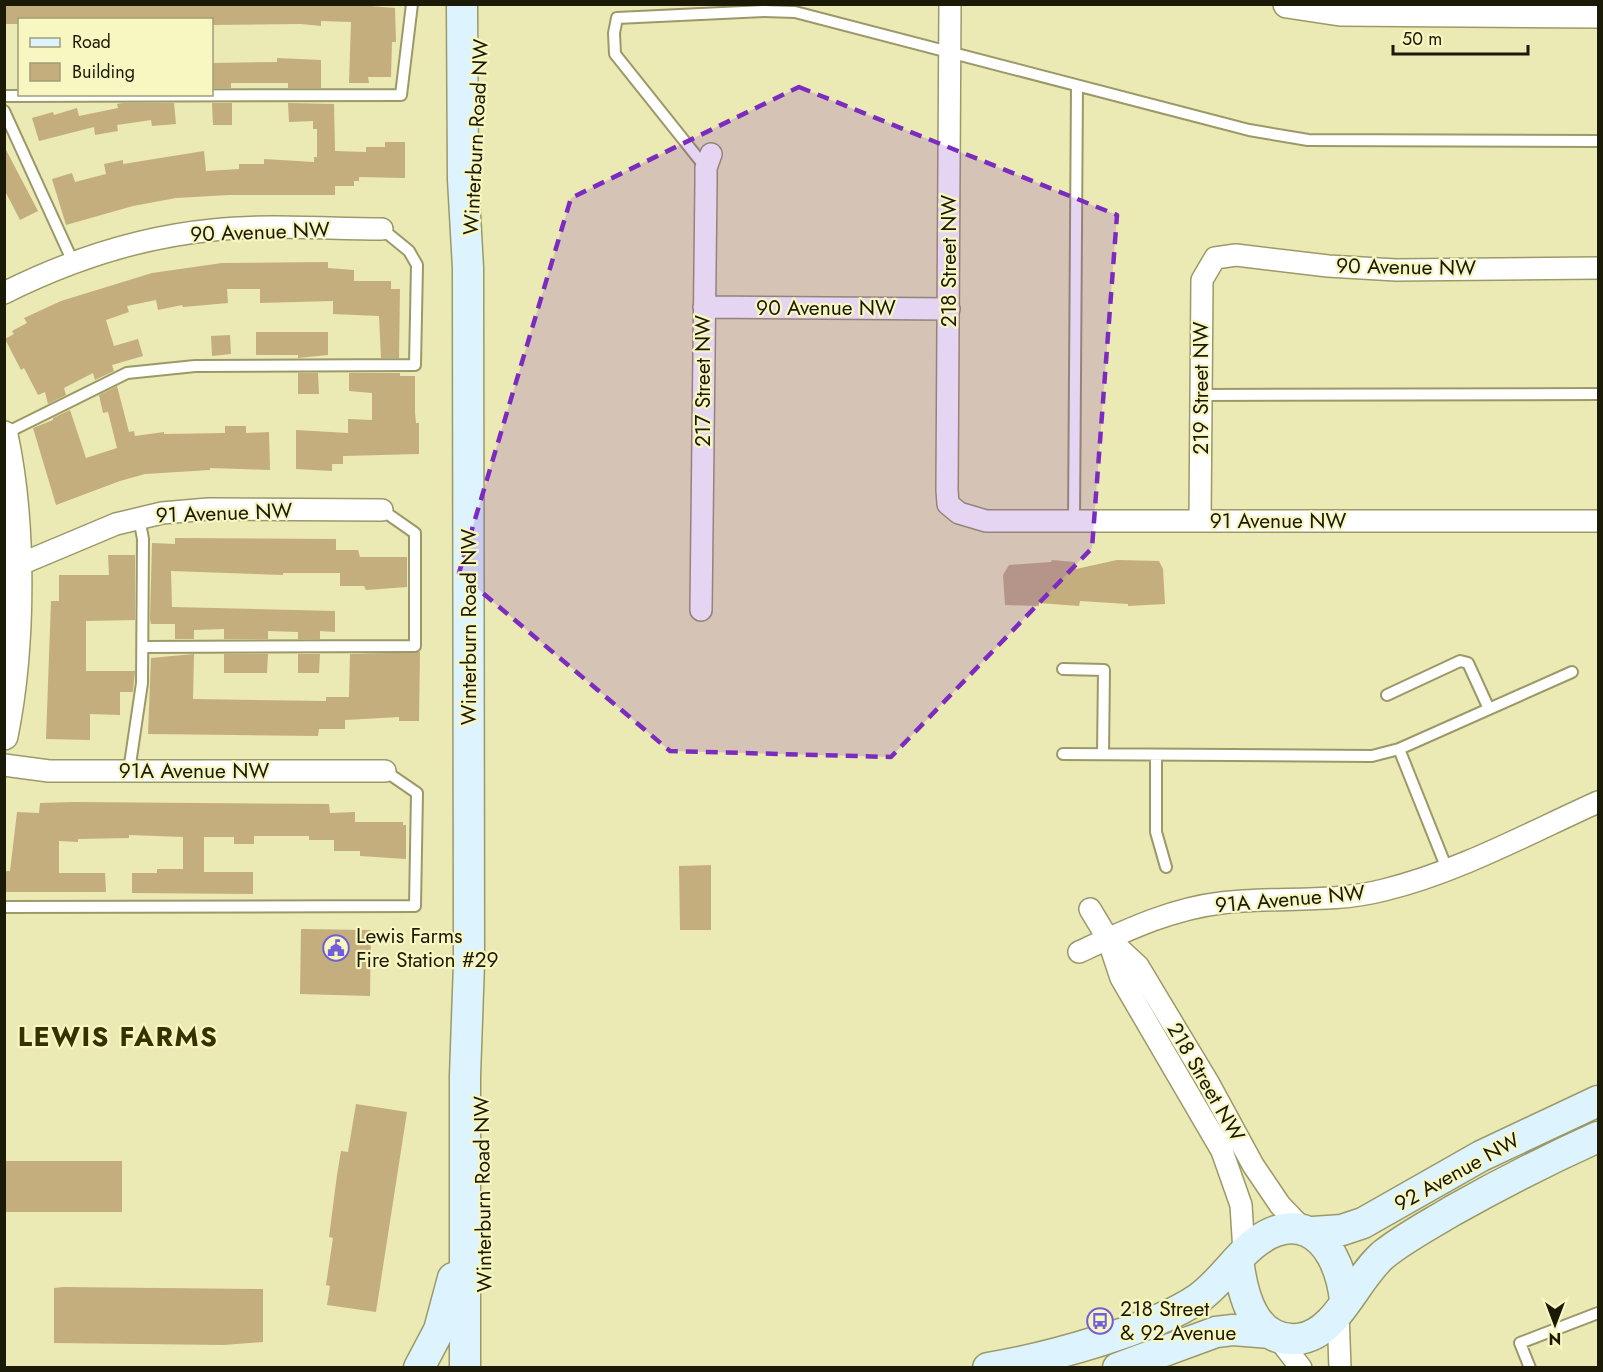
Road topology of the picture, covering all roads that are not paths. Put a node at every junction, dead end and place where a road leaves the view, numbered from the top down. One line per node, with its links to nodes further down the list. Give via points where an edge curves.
1 (412, 4): 9 (lane, via 401,95)
2 (462, 4): 16 (main road, Winterburn Road NW)
3 (482, 4): 16 (main road, Winterburn Road NW, via 482,113)
4 (950, 4): 7 (street, 218 Street NW)
5 (1287, 4): 6 (street, via 1341,12)
6 (1599, 14)
7 (950, 53): 8 (lane); 12 (lane, via 795,12 617,18 615,54); 20 (street, 218 Street NW)
8 (1077, 86): 11 (lane, via 1249,130 1308,140); 27 (lane)
9 (213, 95)
10 (4, 111): 15 (lane)
11 (1599, 141)
12 (709, 161): 19 (street, 217 Street NW)
13 (382, 230): 15 (street, 90 Avenue NW, via 213,230 156,238); 23 (lane, via 409,251 417,265 415,365 195,366 127,373)
14 (1215, 258): 17 (street, 90 Avenue NW, via 1236,255 1396,270); 22 (street, 219 Street NW, via 1202,280)
15 (74, 262): 18 (street, 90 Avenue NW)
16 (468, 268): 52 (main road, Winterburn Road NW)
17 (1599, 268)
18 (4, 293)
19 (704, 307): 20 (street, 90 Avenue NW); 31 (street, 217 Street NW)
20 (949, 309): 25 (street, 218 Street NW, via 947,490 948,504)
21 (1599, 394): 22 (lane)
22 (1201, 395): 28 (street, 219 Street NW)
23 (4, 434): 30 (street, via 15,511)
24 (382, 510): 26 (street, 91 Avenue NW, via 208,509); 32 (lane, via 416,533 415,646)
25 (959, 513): 27 (street, 91 Avenue NW, via 986,521)
26 (139, 518): 30 (street, 91 Avenue NW); 32 (lane, via 143,539)
27 (1074, 520): 28 (street, 91 Avenue NW)
28 (1200, 521): 29 (street, 91 Avenue NW)
29 (1599, 521)
30 (11, 569): 37 (street, via 13,674)
31 (701, 610)
32 (143, 647): 43 (lane, via 142,683)
33 (1063, 669): 40 (lane, via 1104,669)
34 (1572, 672): 36 (lane)
35 (1387, 695): 36 (lane, via 1460,661 1468,663)
36 (1489, 709): 38 (lane)
37 (4, 736)
38 (1399, 749): 41 (lane, via 1372,756); 47 (lane)
39 (1063, 754): 40 (lane)
40 (1103, 754): 41 (lane)
41 (1156, 755): 46 (lane, via 1156,832)
42 (4, 765): 43 (street, 91A Avenue NW, via 48,771)
43 (129, 771): 44 (street, 91A Avenue NW)
44 (385, 771): 48 (lane, via 417,793 416,906)
45 (1599, 801): 47 (street, 91A Avenue NW)
46 (1166, 867)
47 (1447, 870): 50 (street, 91A Avenue NW, via 1382,891 1188,909)
48 (4, 907)
49 (1090, 909): 50 (street, 218 Street NW)
50 (1108, 939): 51 (street, 91A Avenue NW); 56 (street, 218 Street NW, via 1138,966 1253,1165 1280,1204); 57 (street, 218 Street NW, via 1121,978 1222,1151 1241,1204)
51 (1079, 952)
52 (469, 985): 55 (main road, Winterburn Road NW); 63 (main road, Winterburn Road NW, via 485,1119)
53 (1599, 1101): 56 (main road, 92 Avenue NW, via 1490,1152 1364,1223 1342,1230)
54 (1599, 1137): 58 (main road, 92 Avenue NW, via 1427,1226 1383,1255)
55 (465, 1198): 61 (main road, via 446,1311); 62 (main road, Winterburn Road NW)
56 (1307, 1230): 57 (main road, 92 Avenue NW, via 1268,1233); 58 (main road, via 1329,1249 1336,1262 1342,1279)
57 (1241, 1255): 60 (main road, via 1244,1297 1259,1324); 64 (main road, 92 Avenue NW, via 1199,1298 1159,1318 1057,1353)
58 (1341, 1307): 60 (main road, 92 Avenue NW, via 1328,1326 1314,1335 1299,1339); 67 (street)
59 (1599, 1313): 68 (lane, via 1520,1343)
60 (1275, 1336): 65 (main road, 92 Avenue NW, via 1233,1330 1216,1332); 66 (street)
61 (419, 1368)
62 (465, 1368)
63 (484, 1368)
64 (988, 1368)
65 (1118, 1368)
66 (1301, 1368)
67 (1340, 1368)
68 (1530, 1368)

